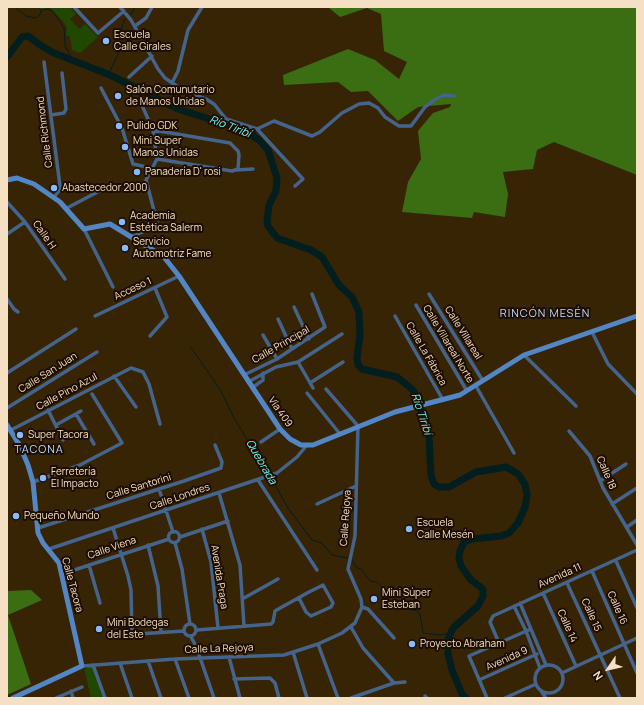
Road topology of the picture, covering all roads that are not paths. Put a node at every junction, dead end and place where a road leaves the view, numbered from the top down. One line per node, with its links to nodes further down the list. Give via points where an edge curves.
1 (74, 7): 5 (street, via 98,33)
2 (120, 7): 5 (street)
3 (152, 7): 6 (street, via 146,18)
4 (202, 7): 11 (street, via 188,30 178,71)
5 (124, 11): 6 (street)
6 (135, 26): 7 (street)
7 (152, 56): 10 (street); 11 (street, via 158,69)
8 (44, 62): 15 (street, Calle Richmond)
9 (62, 73): 15 (street, via 66,109 64,113)
10 (129, 77)
11 (172, 83): 16 (street, via 210,101 226,119)
12 (101, 88): 19 (street, via 122,128 133,164)
13 (454, 96): 16 (street, via 434,100 425,107 411,126 399,126 385,118 378,108 369,103 359,104 342,113 312,136 274,121)
14 (140, 101): 17 (street)
15 (50, 115): 25 (street, Calle Richmond, via 60,186)
16 (257, 129): 24 (street, via 303,179)
17 (153, 130): 18 (street); 21 (street, via 230,143 239,155 238,169)
18 (157, 159): 19 (street); 21 (street)
19 (151, 168): 31 (street, via 146,180 157,222 145,231)
20 (253, 169): 21 (street)
21 (235, 170)
22 (7, 180): 25 (street, via 25,180)
23 (109, 186): 27 (street)
24 (295, 186)
25 (54, 197): 27 (street)
26 (7, 202): 28 (street, Calle H)
27 (67, 208): 29 (street, via 77,223)
28 (25, 222): 30 (street); 33 (street, Calle H)
29 (84, 228): 31 (street, Vía 409, via 110,224); 34 (street)
30 (7, 234)
31 (130, 237): 32 (street, Vía 409, via 164,257)
32 (178, 276): 35 (street, Acceso 1); 60 (street, Vía 409)
33 (65, 279)
34 (113, 287)
35 (155, 288): 42 (street, Acceso 1); 50 (street, via 168,317)
36 (312, 294): 51 (street, Calle Principal, via 325,328)
37 (430, 294): 62 (street, Calle Villareal)
38 (7, 299): 41 (street)
39 (416, 305): 69 (street, Calle Villareal Norte)
40 (294, 307): 51 (street)
41 (18, 312)
42 (95, 316)
43 (395, 316): 73 (street, Calle La Fábrica)
44 (637, 316): 47 (street)
45 (278, 319): 52 (street)
46 (76, 329): 58 (street)
47 (592, 332): 54 (street); 72 (street, via 608,364)
48 (342, 334): 56 (street)
49 (263, 335): 55 (street)
50 (150, 336)
51 (309, 338): 52 (street, Calle Principal)
52 (292, 349): 55 (street, Calle Principal)
53 (97, 352): 76 (street, Calle San Juan)
54 (524, 355): 62 (street); 74 (street)
55 (277, 359): 60 (street, Calle Principal)
56 (298, 362): 59 (street); 64 (street)
57 (343, 362): 64 (street)
58 (7, 373)
59 (263, 373): 63 (street); 66 (street, via 261,382)
60 (244, 375): 63 (street, Vía 409)
61 (114, 376): 75 (street); 77 (street, Calle Pino Azul); 81 (street, Calle Pino Azul, via 131,368 141,371 153,391)
62 (483, 381): 65 (street)
63 (248, 382): 66 (street, Vía 409)
64 (310, 383): 67 (street)
65 (476, 386): 69 (street); 93 (street)
66 (252, 388): 84 (street, Vía 409)
67 (313, 388)
68 (326, 389): 83 (street)
69 (467, 391): 73 (street)
70 (92, 394): 97 (street, via 122,443 80,465)
71 (307, 394): 87 (street)
72 (637, 394)
73 (443, 400): 83 (street)
74 (576, 406)
75 (136, 407)
76 (7, 408)
77 (48, 410): 82 (street); 85 (street, Calle Pino Azul)
78 (81, 411): 79 (street)
79 (76, 414): 82 (street); 90 (street)
80 (7, 424): 85 (street, Calle Tacora)
81 (160, 424)
82 (56, 425): 88 (street)
83 (358, 426): 87 (street); 98 (street, Calle Rejoya)
84 (280, 429): 89 (street); 92 (street, Vía 409, via 295,442)
85 (11, 430): 97 (street, Calle Tacora, via 28,465)
86 (569, 431): 96 (street, Calle 18, via 590,456)
87 (340, 434): 92 (street)
88 (63, 440)
89 (261, 442)
90 (94, 444)
91 (215, 445): 100 (street, Calle Santorini, via 222,467)
92 (307, 446): 95 (street, Calle Londres, via 277,473)
93 (514, 453)
94 (626, 464): 96 (street)
95 (258, 480): 101 (street, Calle Londres); 122 (street)
96 (600, 481): 103 (street, Calle 18)
97 (33, 482): 108 (street, Calle Tacora)
98 (356, 486): 102 (street); 133 (street, Calle Rejoya, via 355,536 348,570)
99 (637, 488): 103 (street)
100 (159, 489): 104 (street); 108 (street, Calle Santorini)
101 (220, 493): 104 (street, Calle Londres); 106 (street)
102 (317, 504)
103 (612, 504): 107 (street, Calle 18)
104 (166, 511): 109 (street, Calle Londres); 111 (street)
105 (637, 520): 107 (street)
106 (228, 521): 110 (street); 128 (street, via 240,565)
107 (626, 527): 115 (street, Calle 18)
108 (38, 528): 117 (street, Calle Tacora, via 40,538)
109 (113, 528): 117 (street, Calle Londres); 119 (street)
110 (202, 530): 112 (street); 138 (street, Avenida Praga, via 210,562)
111 (173, 532): 112 (street); 113 (street)
112 (180, 536): 114 (street)
113 (169, 539): 114 (street); 116 (street, Calle Viena)
114 (175, 543): 135 (street, via 182,569)
115 (637, 544)
116 (148, 545): 119 (street, Calle Viena); 143 (street, via 158,586)
117 (49, 549): 124 (street, Calle Tacora, via 59,563)
118 (637, 550): 120 (street, Avenida 11)
119 (121, 554): 121 (street, Calle Viena); 144 (street, via 131,590)
120 (616, 561): 123 (street, Avenida 11); 134 (street)
121 (89, 565): 124 (street, Calle Viena); 130 (street)
122 (317, 570)
123 (592, 571): 126 (street, Avenida 11); 151 (street, Calle 16)
124 (62, 574): 163 (street, Calle Tacora)
125 (278, 579): 128 (street)
126 (567, 582): 127 (street, Avenida 11); 155 (street, Calle 15)
127 (543, 593): 131 (street, Avenida 11); 164 (street, Calle 14)
128 (244, 598): 136 (street)
129 (299, 598): 129 (street, via 311,616 331,607 333,603 323,585); 136 (street, via 275,611 271,624)
130 (100, 603)
131 (520, 603): 132 (street, Avenida 11); 139 (street)
132 (514, 606): 142 (street); 149 (street, Avenida 11, via 491,618 490,622)
133 (362, 607): 137 (street, via 361,614); 147 (street, via 368,609)
134 (637, 608)
135 (190, 624): 140 (street, via 194,625); 141 (street)
136 (244, 626): 138 (street)
137 (351, 627): 150 (street, Calle La Rejoya); 171 (street, via 363,648)
138 (218, 628): 140 (street)
139 (531, 629): 142 (street); 153 (street)
140 (196, 630): 146 (street)
141 (184, 631): 143 (street); 146 (street, via 187,636)
142 (526, 631): 149 (street); 154 (street)
143 (161, 632): 144 (street)
144 (132, 634): 145 (street)
145 (123, 635)
146 (192, 636): 157 (street)
147 (394, 638)
148 (637, 638): 151 (street)
149 (499, 643): 169 (street, via 469,656)
150 (318, 644): 152 (street, Calle La Rejoya); 188 (street)
151 (624, 644): 155 (street); 167 (street, Calle 16)
152 (293, 652): 156 (street, Calle La Rejoya, via 284,655); 187 (street)
153 (540, 652): 154 (street, Avenida 9); 162 (street)
154 (536, 654): 165 (street); 169 (street, Avenida 9)
155 (600, 655): 164 (street); 194 (street, Calle 15)
156 (228, 657): 157 (street, Calle La Rejoya); 168 (street)
157 (200, 658): 158 (street, Calle La Rejoya); 184 (street)
158 (175, 659): 159 (street, Calle La Rejoya); 183 (street)
159 (148, 661): 160 (street, Calle La Rejoya); 182 (street)
160 (120, 663): 161 (street, Calle La Rejoya); 181 (street)
161 (93, 665): 163 (street, Calle La Rejoya); 180 (street)
162 (546, 665): 165 (street); 166 (street, via 555,666)
163 (82, 666): 177 (street)
164 (576, 666): 166 (street)
165 (540, 668): 172 (street, via 535,676)
166 (562, 673): 176 (street, via 561,685)
167 (637, 673)
168 (234, 679): 185 (street); 186 (street, via 260,677 273,680)
169 (479, 680): 190 (street)
170 (405, 682): 171 (street)
171 (394, 683): 189 (street)
172 (536, 684): 174 (street); 191 (street)
173 (82, 687): 175 (street)
174 (541, 690): 176 (street); 192 (street)
175 (71, 691): 178 (street); 179 (street)
176 (549, 693): 193 (street)
177 (13, 698)
178 (56, 698)
179 (73, 698)
180 (105, 698)
181 (132, 698)
182 (161, 698)
183 (189, 698)
184 (214, 698)
185 (240, 698)
186 (279, 698)
187 (307, 698)
188 (338, 698)
189 (351, 698)
190 (487, 698)
191 (505, 698)
192 (546, 698)
193 (552, 698)
194 (620, 698)

